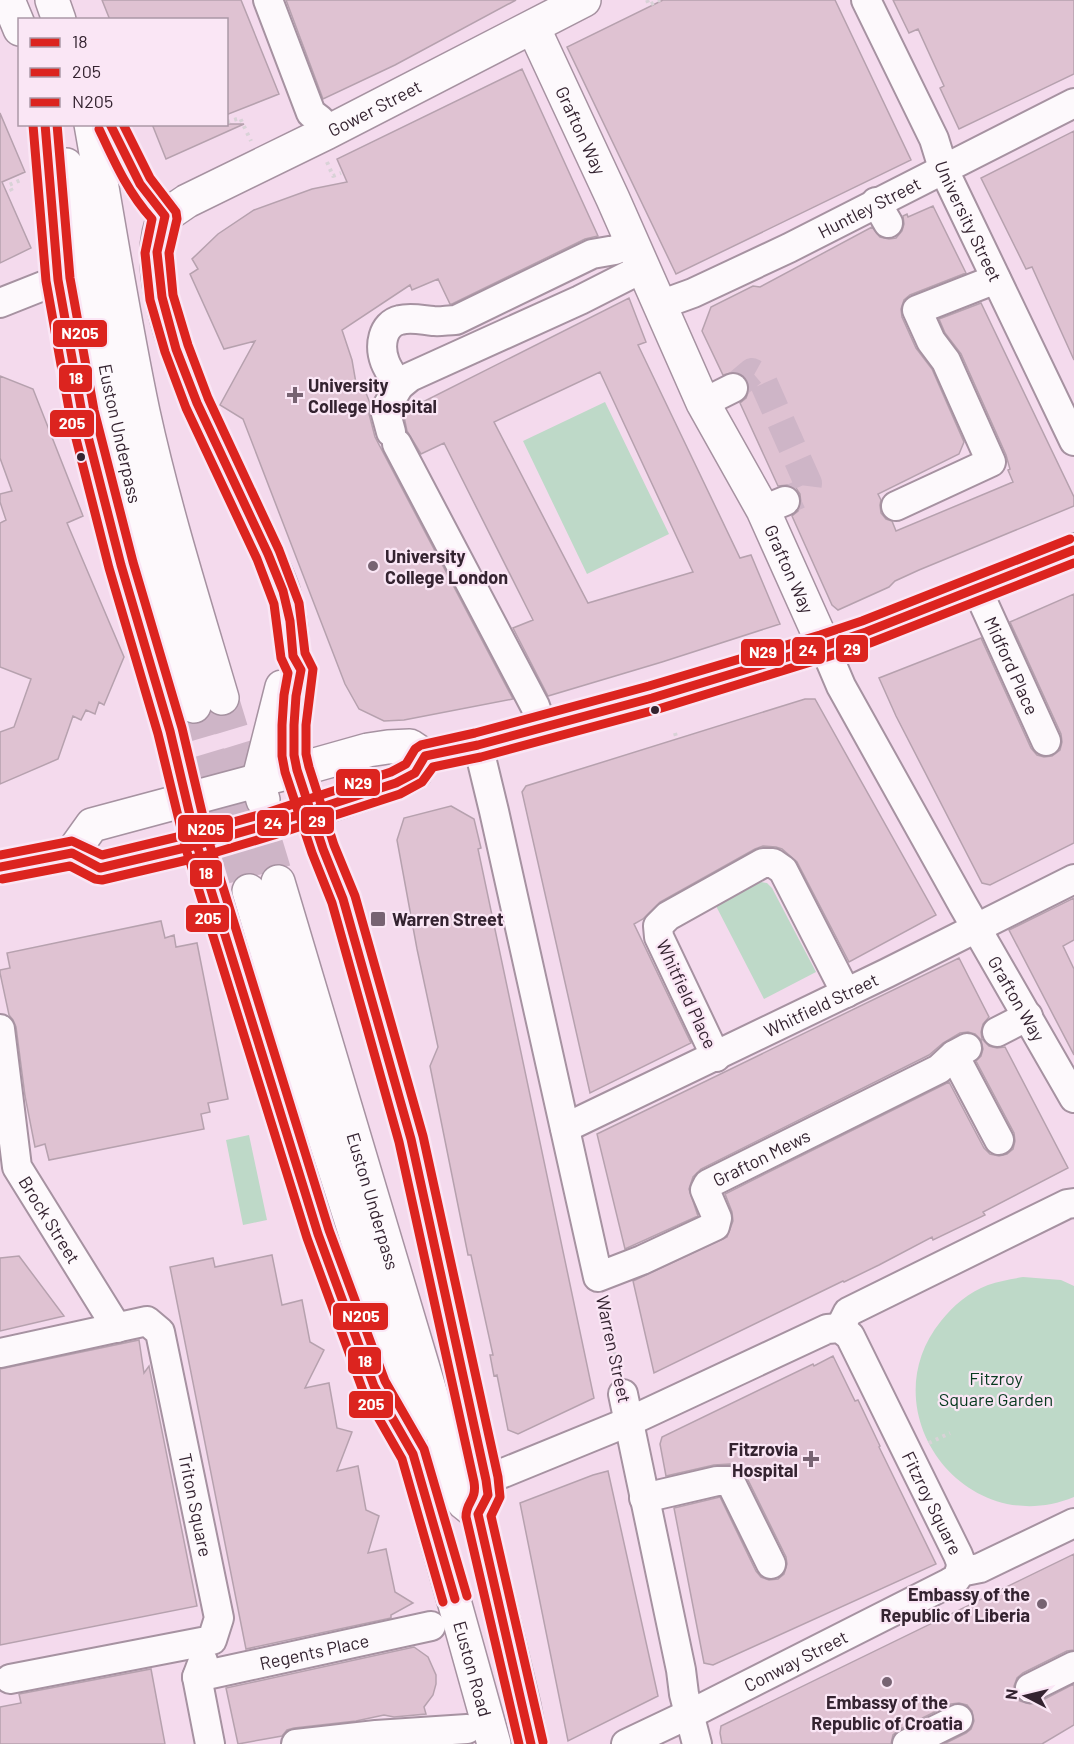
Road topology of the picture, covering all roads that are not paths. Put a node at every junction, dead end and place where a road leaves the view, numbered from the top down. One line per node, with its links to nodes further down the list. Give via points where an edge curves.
1 (8, 0): 7 (main road)
2 (52, 0): 6 (main road)
3 (268, 0): 14 (street, via 311,113)
4 (584, 0): 8 (main road, Gower Street)
5 (866, 0): 15 (street, University Street, via 934,139)
6 (58, 18)
7 (18, 24)
8 (533, 27): 14 (main road, Gower Street); 17 (main road, Grafton Way)
9 (1074, 103): 15 (street, Huntley Street)
10 (45, 126): 19 (main road)
11 (55, 126): 12 (main road, Euston Underpass, via 67,167 144,540 208,702 173,532 143,412)
12 (91, 126)
13 (111, 126): 16 (main road, via 140,187)
14 (326, 133): 16 (main road, Gower Street, via 187,201)
15 (943, 168): 18 (street, University Street); 21 (street, Huntley Street, via 882,213)
16 (165, 216): 30 (main road, via 156,243 157,267 171,327 215,444 283,591)
17 (637, 256): 21 (main road, Grafton Way); 22 (street, via 580,300 410,377); 22 (street, via 615,250 592,254 456,320 399,320 387,327 382,339 385,363)
18 (996, 279): 25 (street, University Street); 26 (street, via 917,310 931,341 946,361 991,462)
19 (58, 280): 20 (street); 37 (main road, via 82,413)
20 (0, 303)
21 (660, 305): 24 (main road, Grafton Way)
22 (399, 386): 31 (street, via 385,410 394,438 536,706)
23 (733, 388): 24 (street)
24 (703, 403): 29 (main road, Grafton Way, via 774,505)
25 (1074, 441)
26 (896, 506)
27 (1074, 550): 28 (main road)
28 (977, 589): 29 (main road); 32 (street, Midford Place)
29 (824, 646): 31 (main road, via 652,698); 44 (street, Grafton Way, via 841,686)
30 (293, 658): 35 (main road, via 301,670 294,725); 36 (main road, via 285,671)
31 (542, 726): 33 (main road)
32 (1046, 741)
33 (478, 745): 34 (main road); 51 (street, Warren Street)
34 (425, 756): 35 (main road, via 410,746 388,747); 38 (main road, via 415,773 396,783)
35 (297, 770): 36 (main road); 38 (main road)
36 (258, 782): 37 (main road); 39 (main road)
37 (187, 799): 40 (main road); 41 (main road, via 92,825)
38 (310, 812): 39 (main road); 61 (main road, via 343,899 411,1139)
39 (270, 824): 40 (main road)
40 (197, 845): 41 (main road, via 100,868); 60 (main road, via 318,1234 374,1386)
41 (72, 853): 42 (main road)
42 (0, 867)
43 (1074, 879): 44 (street, Whitfield Street)
44 (976, 928): 45 (street, Whitfield Street); 46 (street, Grafton Way)
45 (846, 993): 49 (street, Whitfield Street); 49 (street, Whitfield Place, via 783,870 773,863 763,863 668,916 658,926 659,938)
46 (1028, 1016): 48 (street); 50 (street, Grafton Way)
47 (0, 1029): 55 (street, Brock Street, via 17,1167)
48 (997, 1032)
49 (716, 1057): 51 (street, Whitfield Street)
50 (1074, 1098)
51 (565, 1128): 54 (street, Warren Street)
52 (999, 1140): 54 (street, Grafton Mews, via 960,1052 939,1069 708,1184 705,1190 717,1218 715,1226)
53 (1074, 1203): 56 (street, via 848,1312)
54 (598, 1276)
55 (117, 1328): 57 (street, Triton Square); 68 (street, Triton Square, via 147,1321 160,1332 219,1618)
56 (840, 1328): 59 (street, via 826,1329); 66 (street, Fitzroy Square, via 850,1336 909,1453 958,1555)
57 (0, 1353)
58 (623, 1395): 59 (street, Warren Street)
59 (628, 1422): 61 (street); 62 (street, Warren Street)
60 (413, 1454): 63 (main road, Euston Underpass, via 398,1367 291,1032 263,886 463,1502); 76 (main road, Euston Road)
61 (486, 1480): 63 (main road, via 488,1495)
62 (644, 1498): 65 (street, via 730,1481); 74 (street, Warren Street)
63 (478, 1514): 79 (main road)
64 (1074, 1523): 66 (street, Fitzroy Square, via 980,1568)
65 (771, 1564)
66 (960, 1572): 74 (street, Conway Street, via 949,1583)
67 (431, 1626): 72 (street, Regents Place)
68 (212, 1640): 71 (street); 72 (street)
69 (52, 1656): 71 (street)
70 (1074, 1666): 73 (street)
71 (5, 1674)
72 (197, 1677): 77 (street)
73 (1029, 1688)
74 (690, 1714): 80 (street, Conway Street); 81 (street, Warren Street)
75 (958, 1719): 82 (street)
76 (481, 1736): 78 (street, via 376,1735)
77 (210, 1744)
78 (296, 1744)
79 (531, 1744)
80 (626, 1744)
81 (697, 1744)
82 (907, 1744)

